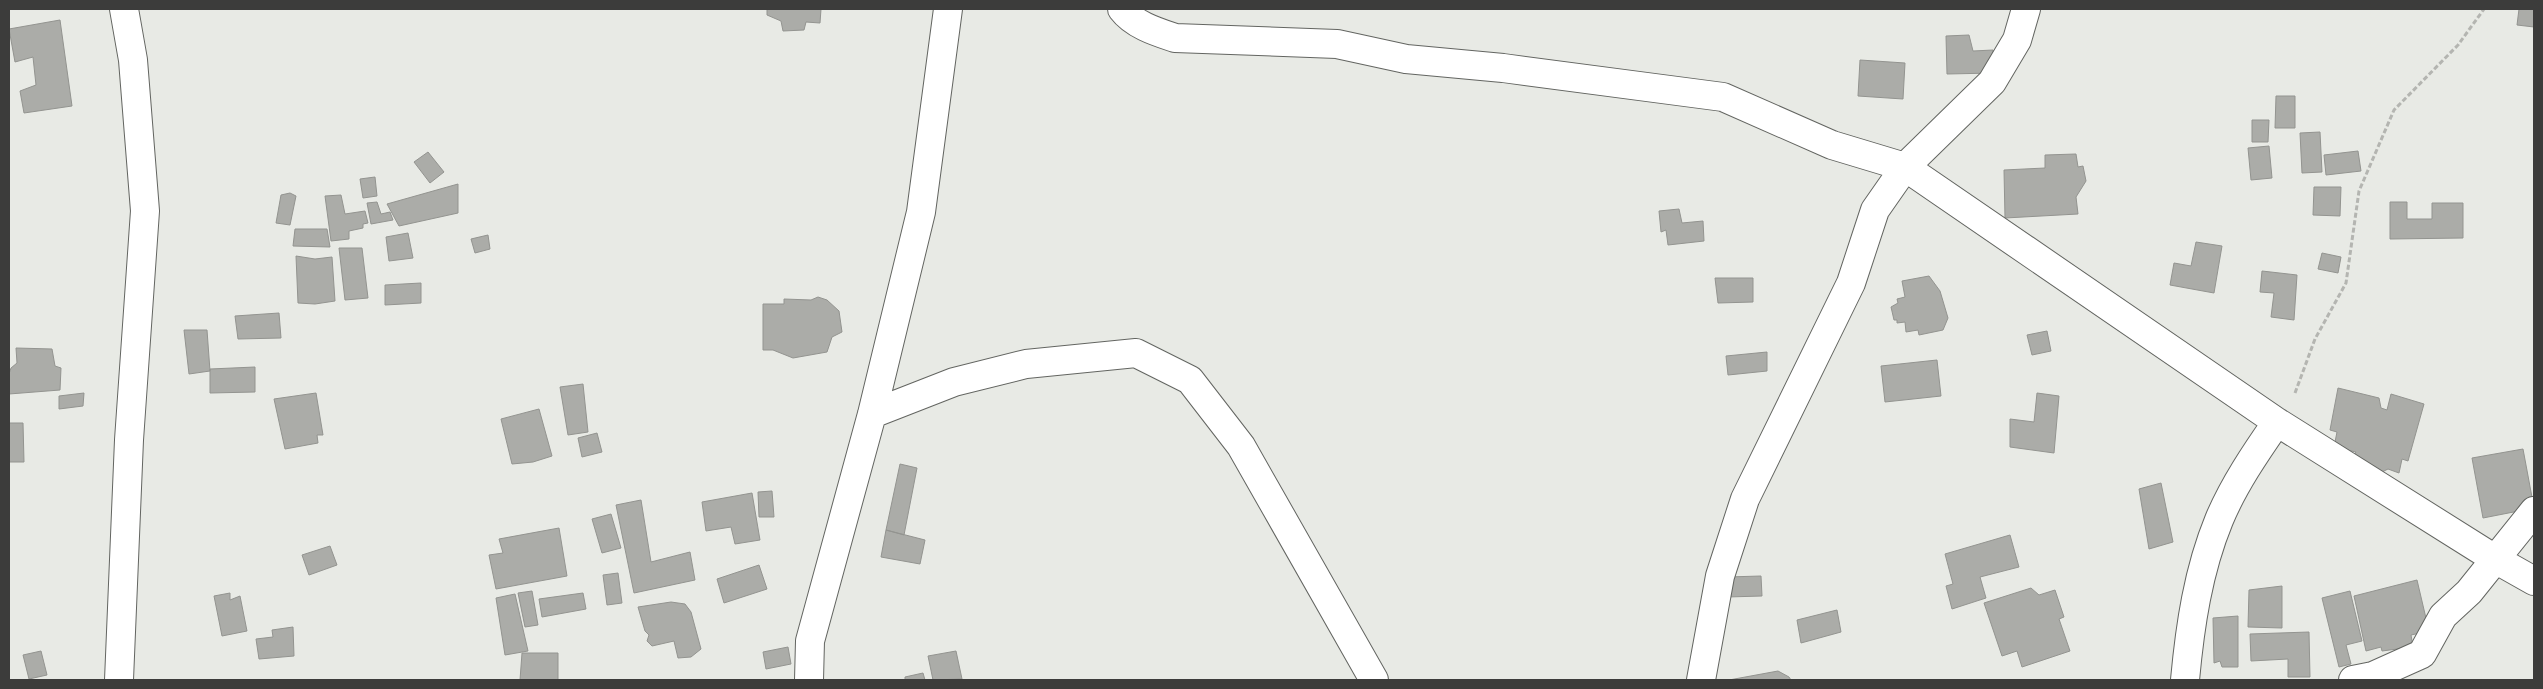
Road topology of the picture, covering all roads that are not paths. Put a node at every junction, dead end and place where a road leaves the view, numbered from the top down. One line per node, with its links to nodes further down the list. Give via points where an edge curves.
1 (124, 9): 11 (street, via 133,60 145,211 129,440)
2 (948, 9): 6 (street, via 921,212)
3 (1122, 9): 5 (street, via 1153,30 1175,38 1336,44 1406,59 1723,96 1832,145)
4 (2026, 9): 5 (street, via 2017,40 1992,82)
5 (1905, 167): 7 (street); 14 (street, via 1875,210 1851,283 1745,498 1720,576)
6 (872, 414): 12 (street, via 810,641); 13 (street, via 954,382 1026,364 1136,353 1190,380 1241,446)
7 (2279, 423): 9 (street); 15 (street, via 2256,452 2219,520 2190,622)
8 (2534, 511): 9 (street)
9 (2495, 559): 10 (street); 16 (street, via 2469,592 2443,616 2422,654 2373,676)
10 (2534, 581)
11 (118, 680)
12 (809, 680)
13 (1374, 680)
14 (1701, 680)
15 (2185, 680)
16 (2353, 680)

